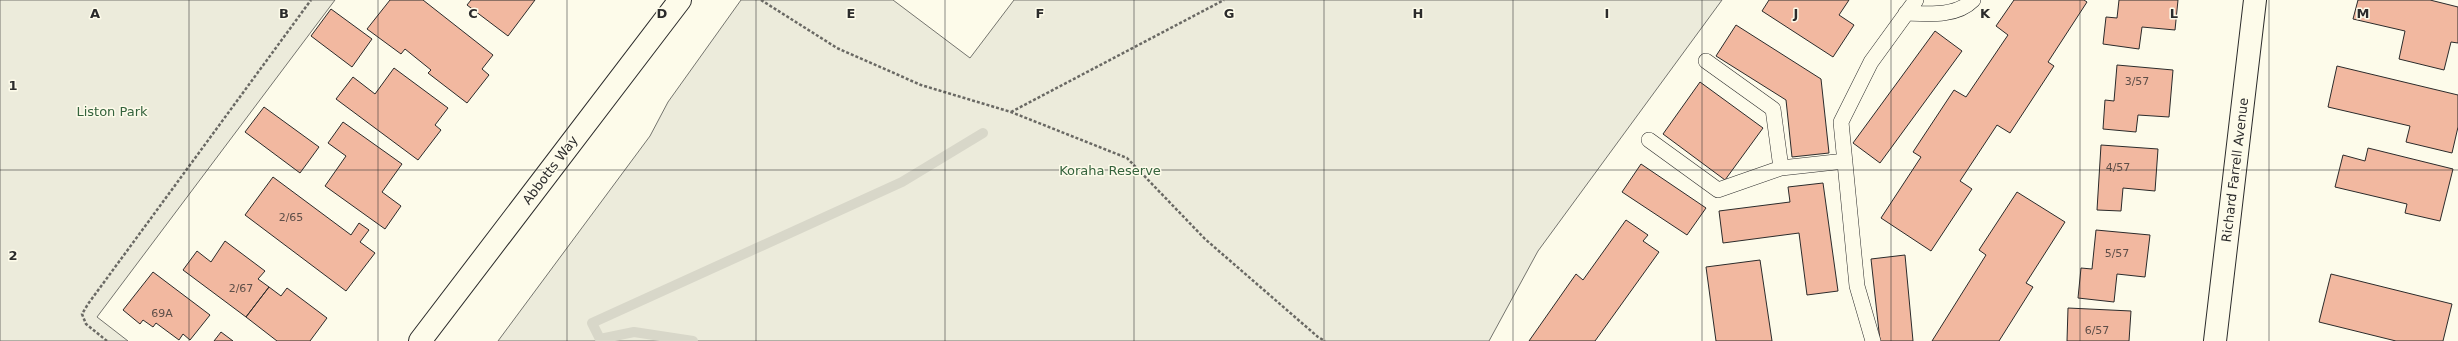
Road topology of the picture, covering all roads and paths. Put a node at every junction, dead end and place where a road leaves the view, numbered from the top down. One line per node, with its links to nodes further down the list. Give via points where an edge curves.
1 (311, 0): 14 (path, via 82,314 86,324)
2 (680, 0): 15 (main road, Abbotts Way)
3 (761, 0): 10 (path, via 837,48 921,85)
4 (1224, 0): 10 (path)
5 (1916, 0): 8 (lane)
6 (1973, 0): 8 (lane, via 1955,11)
7 (2255, 0): 18 (main road, Richard Farrell Avenue)
8 (1906, 13): 12 (lane, via 1872,62 1841,122)
9 (1706, 61): 13 (lane, via 1774,109)
10 (1011, 112): 16 (path, via 1127,158 1205,239 1245,272 1278,305)
11 (1649, 140): 13 (lane, via 1718,190)
12 (1845, 161): 13 (lane); 17 (lane, via 1857,286)
13 (1781, 168)
14 (107, 341)
15 (420, 341)
16 (1325, 341)
17 (1873, 341)
18 (2215, 341)

